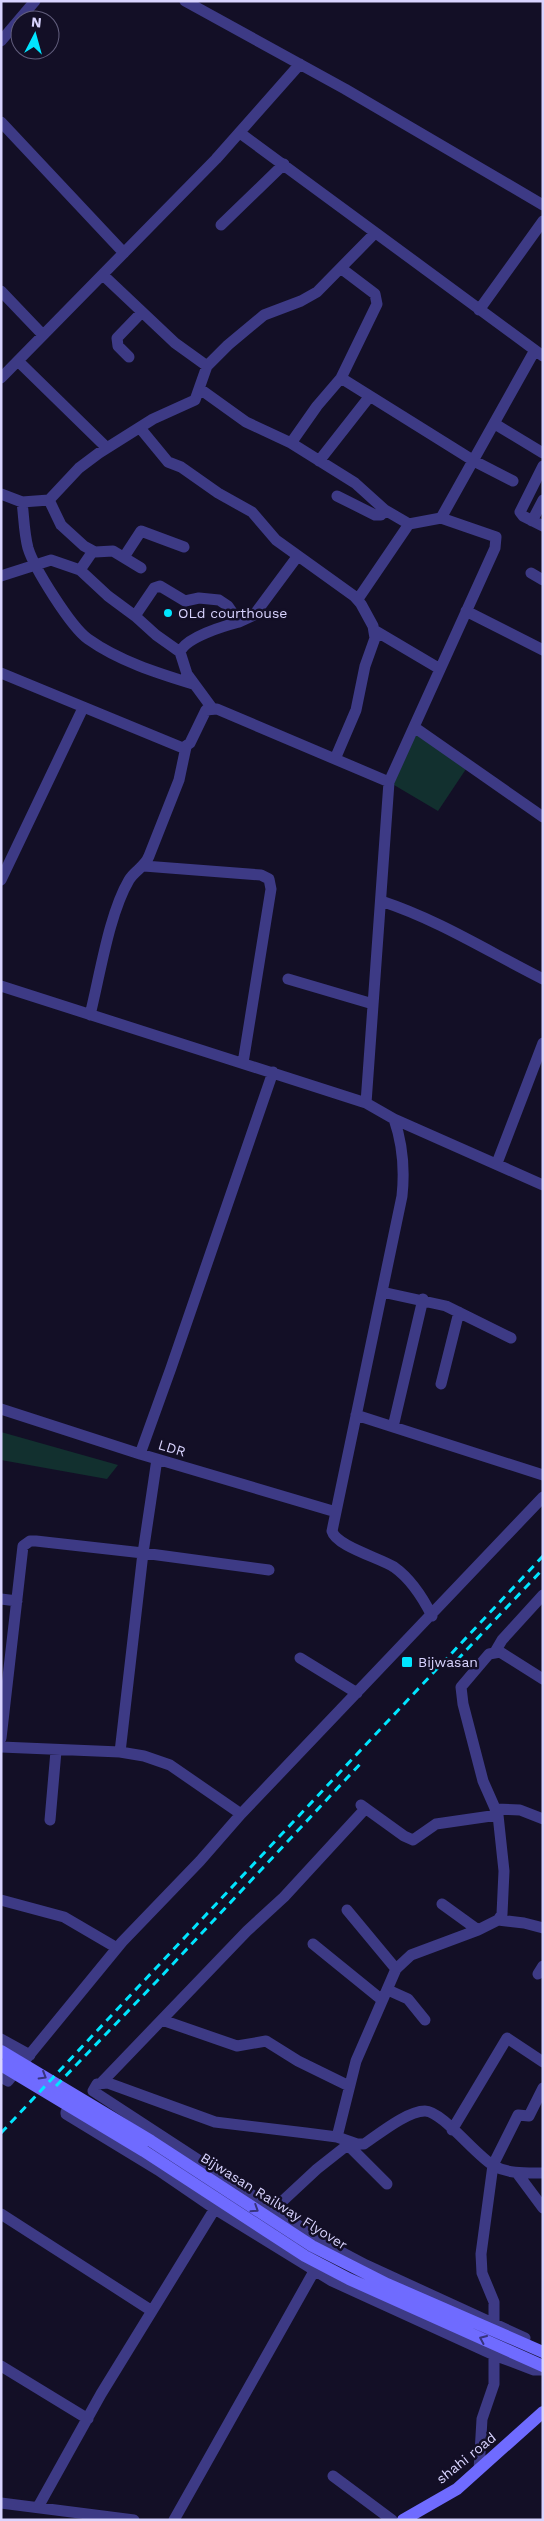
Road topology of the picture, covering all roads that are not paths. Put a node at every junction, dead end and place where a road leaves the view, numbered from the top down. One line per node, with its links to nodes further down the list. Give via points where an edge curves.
1 (36, 1): 3 (street)
2 (185, 1): 4 (street)
3 (1, 41)
4 (300, 64): 6 (street); 8 (street)
5 (1, 122): 12 (street)
6 (240, 133): 7 (street); 12 (street)
7 (284, 164): 10 (street); 11 (street)
8 (543, 205)
9 (543, 221): 16 (street)
10 (221, 225)
11 (375, 233): 13 (street); 16 (street)
12 (124, 253): 14 (street)
13 (342, 269): 22 (street, via 317,292 256,320); 24 (street, via 378,299)
14 (103, 274): 17 (street); 18 (street)
15 (1, 291): 18 (street)
16 (479, 310): 19 (street)
17 (142, 312): 20 (street, via 117,338 118,346); 22 (street, via 175,343)
18 (42, 334): 21 (street)
19 (539, 353): 27 (street)
20 (129, 357)
21 (18, 361): 23 (street); 30 (street)
22 (207, 366): 25 (street)
23 (1, 378)
24 (341, 378): 26 (street); 29 (street)
25 (200, 389): 28 (street, via 190,403); 29 (street, via 246,422)
26 (370, 396): 32 (street); 33 (street)
27 (495, 424): 31 (street); 33 (street)
28 (140, 428): 30 (street); 48 (street, via 168,462 252,512 276,540)
29 (291, 444): 32 (street)
30 (107, 448): 38 (street, via 79,468)
31 (543, 453)
32 (319, 461): 41 (street, via 355,483)
33 (474, 461): 35 (street); 42 (street)
34 (543, 466): 43 (street, via 520,509 523,516)
35 (513, 481)
36 (1, 494): 40 (street)
37 (337, 496): 41 (street, via 375,515)
38 (49, 500): 40 (street); 47 (street, via 61,525)
39 (543, 500): 43 (street)
40 (22, 502): 50 (street)
41 (385, 510): 44 (street)
42 (441, 518): 44 (street); 57 (street, via 496,537 495,548)
43 (532, 521): 45 (street)
44 (410, 524): 56 (street)
45 (543, 526)
46 (184, 546): 49 (street, via 141,530)
47 (93, 551): 49 (street, via 113,551); 52 (street)
48 (298, 556): 56 (street); 59 (street, via 254,615)
49 (124, 557): 51 (street)
50 (34, 564): 52 (street, via 51,560); 54 (street); 65 (street, via 72,624 87,638 120,658)
51 (141, 568)
52 (80, 570): 58 (street)
53 (531, 573): 55 (street)
54 (1, 576)
55 (543, 580)
56 (358, 599): 60 (street)
57 (466, 611): 61 (street); 63 (street)
58 (135, 616): 59 (street, via 154,588 160,586 185,601 199,598 219,600 228,606); 62 (street)
59 (239, 622): 62 (street, via 216,628 187,643)
60 (374, 630): 63 (street); 70 (street, via 373,647 365,666 356,710)
61 (543, 650)
62 (180, 652): 65 (street)
63 (440, 669): 68 (street)
64 (1, 673): 66 (street)
65 (193, 684): 67 (street)
66 (83, 708): 69 (street, via 178,747); 74 (street)
67 (212, 708): 69 (street, via 201,716); 70 (street)
68 (414, 727): 71 (street); 72 (street)
69 (186, 747): 73 (street, via 179,780)
70 (336, 759): 71 (street)
71 (389, 782): 75 (street)
72 (543, 816)
73 (144, 866): 80 (street, via 129,880 118,907); 82 (street, via 260,875 269,879 271,889)
74 (1, 880)
75 (381, 901): 77 (street, via 466,937); 79 (street)
76 (288, 979): 79 (street)
77 (543, 979)
78 (1, 986): 80 (street)
79 (373, 1004): 84 (street)
80 (90, 1015): 82 (street)
81 (543, 1043): 86 (street)
82 (243, 1063): 83 (street)
83 (273, 1072): 84 (street); 96 (street)
84 (366, 1103): 85 (street)
85 (394, 1119): 86 (street); 88 (street, via 401,1141 404,1184)
86 (497, 1164): 87 (street)
87 (543, 1185)
88 (382, 1292): 89 (street); 94 (street)
89 (423, 1299): 90 (street); 95 (street)
90 (460, 1312): 91 (street); 92 (street)
91 (512, 1338)
92 (441, 1384)
93 (1, 1409): 96 (street, LDR)
94 (356, 1415): 95 (street); 100 (street)
95 (393, 1426): 98 (street)
96 (140, 1454): 97 (street, LDR)
97 (157, 1459): 100 (street, LDR); 101 (street)
98 (543, 1475)
99 (543, 1497): 106 (street)
100 (336, 1512): 106 (street, via 334,1536 402,1573)
101 (143, 1553): 102 (street); 105 (street, via 30,1541 23,1546); 114 (street)
102 (269, 1570)
103 (543, 1595): 107 (street)
104 (1, 1599): 105 (street)
105 (17, 1601): 111 (street)
106 (432, 1616): 110 (street)
107 (494, 1652): 109 (street, via 500,1652); 115 (street, via 465,1680 461,1694 483,1781)
108 (300, 1658): 110 (street)
109 (543, 1679)
110 (357, 1693): 116 (street)
111 (1, 1738)
112 (1, 1748): 113 (street)
113 (56, 1751): 114 (street); 118 (street)
114 (120, 1752): 116 (street, via 170,1765)
115 (496, 1812): 117 (street, via 526,1812); 122 (street, via 504,1871 502,1914); 129 (street, via 441,1823 413,1840 362,1807 284,1897)
116 (241, 1814): 126 (street)
117 (543, 1819)
118 (50, 1820)
119 (1, 1900): 126 (street, via 64,1917)
120 (442, 1904): 124 (street)
121 (347, 1910): 127 (street)
122 (498, 1920): 123 (street); 124 (street)
123 (543, 1928)
124 (478, 1930): 127 (street, via 411,1955)
125 (314, 1944): 128 (street)
126 (117, 1948): 133 (street)
127 (396, 1969): 128 (street)
128 (385, 1995): 130 (street, via 408,1998); 138 (street, via 363,2043)
129 (162, 2020): 137 (street); 138 (street, via 237,2046 266,2041)
130 (425, 2020)
131 (1, 2039): 133 (street)
132 (1, 2051): 157 (main road, Bijwasan Railway Flyover, one-way to 157, via 151,2141 312,2246 387,2284)
133 (30, 2054): 136 (street)
134 (543, 2062): 141 (street, via 506,2038)
135 (1, 2065): 157 (main road, Bijwasan Railway Flyover, one-way to 135, via 366,2287 305,2256 144,2151)
136 (5, 2079)
137 (102, 2082): 140 (street); 142 (street, via 215,2122)
138 (349, 2086): 142 (street)
139 (543, 2088): 144 (street, via 529,2116 518,2115 510,2126)
140 (93, 2091): 147 (street); 150 (street, via 66,2114)
141 (452, 2130): 143 (street, via 437,2116 424,2111 408,2115 364,2144); 144 (street)
142 (337, 2137): 143 (street)
143 (349, 2144): 148 (street); 151 (street)
144 (492, 2165): 145 (street); 156 (street, via 481,2264 494,2302)
145 (517, 2173): 146 (street); 149 (street)
146 (543, 2173)
147 (232, 2182): 150 (street); 151 (street)
148 (387, 2184)
149 (543, 2208)
150 (215, 2209): 154 (street); 155 (street)
151 (274, 2209): 153 (street)
152 (1, 2214): 155 (street)
153 (330, 2246): 154 (street); 156 (street)
154 (314, 2271): 158 (street, via 366,2299); 169 (street)
155 (152, 2311): 163 (street)
156 (494, 2323): 157 (street)
157 (537, 2351): 160 (main road, Bijwasan Railway Flyover)
158 (494, 2355): 161 (street, via 534,2370); 164 (street, via 494,2384 482,2419)
159 (1, 2366): 163 (street)
160 (543, 2366)
161 (543, 2370)
162 (543, 2412): 164 (main road, shahi road)
163 (88, 2418): 167 (street)
164 (479, 2470): 171 (main road, shahi road, via 456,2489)
165 (333, 2476): 170 (street)
166 (1, 2503): 167 (street)
167 (38, 2508): 168 (street)
168 (134, 2520)
169 (174, 2520)
170 (392, 2520)
171 (403, 2520)

